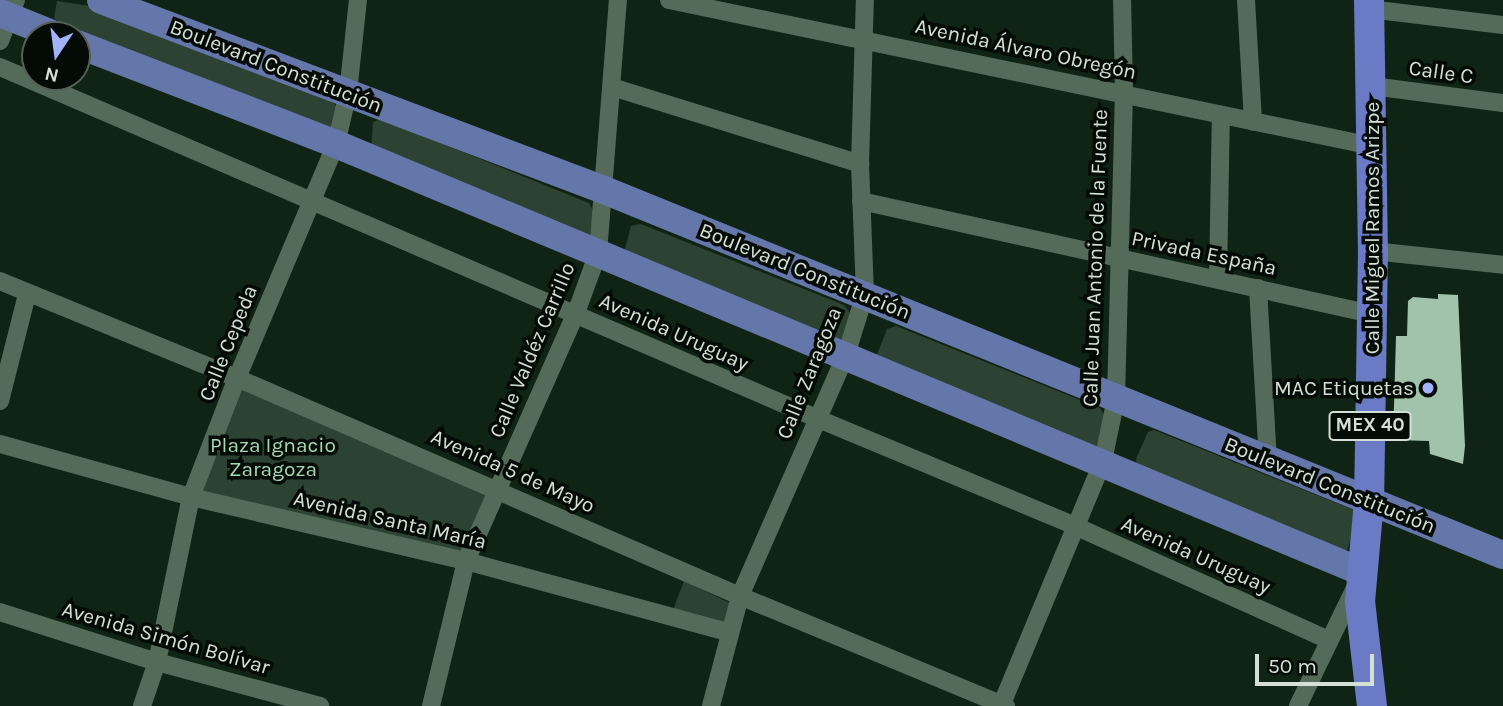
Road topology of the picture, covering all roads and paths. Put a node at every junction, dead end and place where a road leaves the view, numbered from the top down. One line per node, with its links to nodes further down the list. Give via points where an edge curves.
1 (101, 0): 16 (main road, Boulevard Constitución)
2 (358, 0): 16 (street, Calle Cepeda)
3 (618, 0): 14 (street, Calle Valdéz Carrillo)
4 (670, 0): 10 (street, Avenida Álvaro Obregón)
5 (865, 0): 10 (street, Calle Zaragoza)
6 (1122, 0): 15 (street, Calle Juan Antonio de la Fuente)
7 (1246, 0): 19 (street)
8 (1369, 5): 9 (street); 13 (highway, Calle Miguel Ramos Arizpe / MEX 40)
9 (1503, 25)
10 (866, 39): 15 (street, Avenida Álvaro Obregón); 22 (street, Calle Zaragoza)
11 (91, 49): 20 (main road)
12 (0, 67): 25 (street, Avenida Uruguay)
13 (1372, 86): 17 (street, Calle C); 21 (highway, Calle Miguel Ramos Arizpe / MEX 40)
14 (612, 87): 22 (street); 23 (street, Calle Valdéz Carrillo)
15 (1125, 92): 18 (street, Avenida Álvaro Obregón); 28 (street, Calle Juan Antonio de la Fuente)
16 (348, 93): 20 (street, Calle Cepeda); 23 (main road, Boulevard Constitución)
17 (1503, 103)
18 (1221, 116): 19 (street, Avenida Álvaro Obregón); 30 (street)
19 (1253, 122): 21 (street, Avenida Álvaro Obregón)
20 (336, 145): 25 (street, Calle Cepeda); 27 (main road)
21 (1372, 146): 26 (highway, Calle Miguel Ramos Arizpe / MEX 40)
22 (860, 164): 24 (street, Calle Zaragoza)
23 (604, 190): 27 (street, Calle Valdéz Carrillo); 34 (main road, Boulevard Constitución)
24 (862, 201): 28 (street, Privada España); 34 (street, Calle Zaragoza)
25 (311, 202): 35 (street, Avenida Uruguay); 38 (street, Calle Cepeda)
26 (1373, 251): 29 (street); 36 (highway, Calle Miguel Ramos Arizpe / MEX 40)
27 (598, 253): 35 (street, Calle Valdéz Carrillo); 37 (main road)
28 (1118, 257): 30 (street, Privada España); 39 (street, Calle Juan Antonio de la Fuente)
29 (1503, 265)
30 (1218, 279): 32 (street, Privada España)
31 (0, 281): 33 (street, Avenida 5 de Mayo)
32 (1258, 288): 36 (street, Privada España); 43 (street)
33 (27, 294): 38 (street, Avenida 5 de Mayo); 40 (street)
34 (864, 294): 37 (street, Calle Zaragoza); 39 (main road, Boulevard Constitución)
35 (576, 313): 41 (street, Avenida Uruguay); 45 (street, Calle Valdéz Carrillo)
36 (1372, 314): 47 (highway, Calle Miguel Ramos Arizpe / MEX 40)
37 (846, 355): 41 (street, Calle Zaragoza); 44 (main road)
38 (237, 378): 45 (street, Avenida 5 de Mayo); 46 (street, Calle Cepeda)
39 (1116, 398): 43 (main road, Boulevard Constitución); 44 (street, Calle Juan Antonio de la Fuente)
40 (0, 401)
41 (816, 418): 48 (street, Avenida Uruguay); 52 (street, Calle Zaragoza)
42 (0, 444): 46 (street, Avenida Santa María)
43 (1268, 459): 47 (main road, Boulevard Constitución)
44 (1103, 461): 48 (street, Calle Juan Antonio de la Fuente); 51 (main road)
45 (496, 488): 50 (street, Calle Valdéz Carrillo); 52 (street, Avenida 5 de Mayo)
46 (191, 497): 50 (street, Avenida Santa María); 56 (street, Calle Cepeda)
47 (1369, 501): 49 (main road, Boulevard Constitución); 51 (highway, Calle Miguel Ramos Arizpe / MEX 40)
48 (1075, 526): 55 (street, Avenida Uruguay); 57 (street, Calle Juan Antonio de la Fuente)
49 (1503, 555)
50 (466, 561): 54 (street, Avenida Santa María); 60 (street, Calle Valdéz Carrillo)
51 (1362, 573): 55 (street); 63 (highway, Calle Miguel Ramos Arizpe / MEX 40, via 1361,631)
52 (740, 596): 54 (street, Calle Zaragoza); 57 (street, Avenida 5 de Mayo)
53 (0, 612): 56 (street, Avenida Simón Bolívar)
54 (728, 632): 61 (street, Calle Zaragoza)
55 (1329, 640): 62 (street)
56 (156, 662): 58 (street, Calle Cepeda); 59 (street, Avenida Simón Bolívar)
57 (1003, 705)
58 (142, 706)
59 (320, 706)
60 (431, 706)
61 (711, 706)
62 (1298, 706)
63 (1372, 706)

